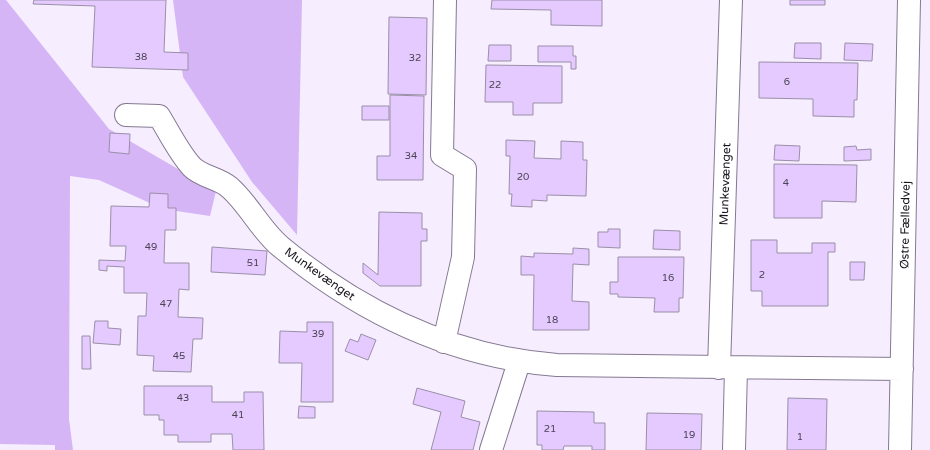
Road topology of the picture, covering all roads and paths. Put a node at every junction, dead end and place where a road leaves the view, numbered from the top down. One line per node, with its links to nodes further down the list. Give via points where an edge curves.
1 (445, 0): 5 (street, via 442,155 465,169 465,239)
2 (731, 0): 7 (street, Munkevænget)
3 (909, 0): 8 (street, Østre Fælledvej)
4 (126, 115): 5 (street, Munkevænget, via 159,116 193,168 228,186 280,246 350,297 394,322)
5 (444, 342): 6 (street, Munkevænget)
6 (519, 362): 7 (street, Munkevænget); 9 (street)
7 (728, 368): 8 (street, Munkevænget); 10 (street, Munkevænget)
8 (902, 370): 11 (street, Østre Fælledvej)
9 (491, 450)
10 (734, 450)
11 (900, 450)

